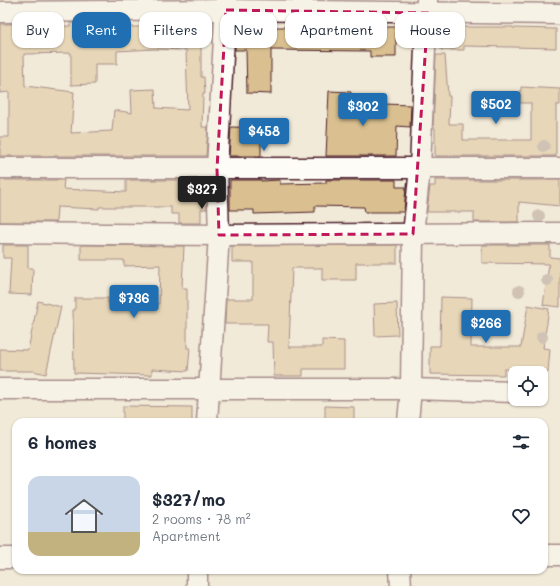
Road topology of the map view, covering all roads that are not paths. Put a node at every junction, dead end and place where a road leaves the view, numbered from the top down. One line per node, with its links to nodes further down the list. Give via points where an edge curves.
1 (226, 5): 2 (street); 3 (street); 7 (street)
2 (34, 6): 4 (street)
3 (427, 6): 5 (street); 8 (street)
4 (0, 12)
5 (560, 14)
6 (0, 168): 7 (street)
7 (217, 168): 8 (street); 13 (street)
8 (420, 168): 9 (street); 12 (street)
9 (560, 168)
10 (0, 233): 13 (street)
11 (560, 233): 12 (street)
12 (413, 234): 13 (street); 16 (street)
13 (219, 235): 14 (street)
14 (210, 388): 15 (street); 16 (street); 18 (street)
15 (0, 389)
16 (411, 389): 17 (street); 19 (street)
17 (508, 392)
18 (207, 418)
19 (408, 418)
20 (548, 555): 21 (street)
21 (560, 555)
22 (0, 558): 23 (street)
23 (12, 558)
24 (196, 574): 26 (street)
25 (400, 574): 27 (street)
26 (197, 586)
27 (401, 586)

